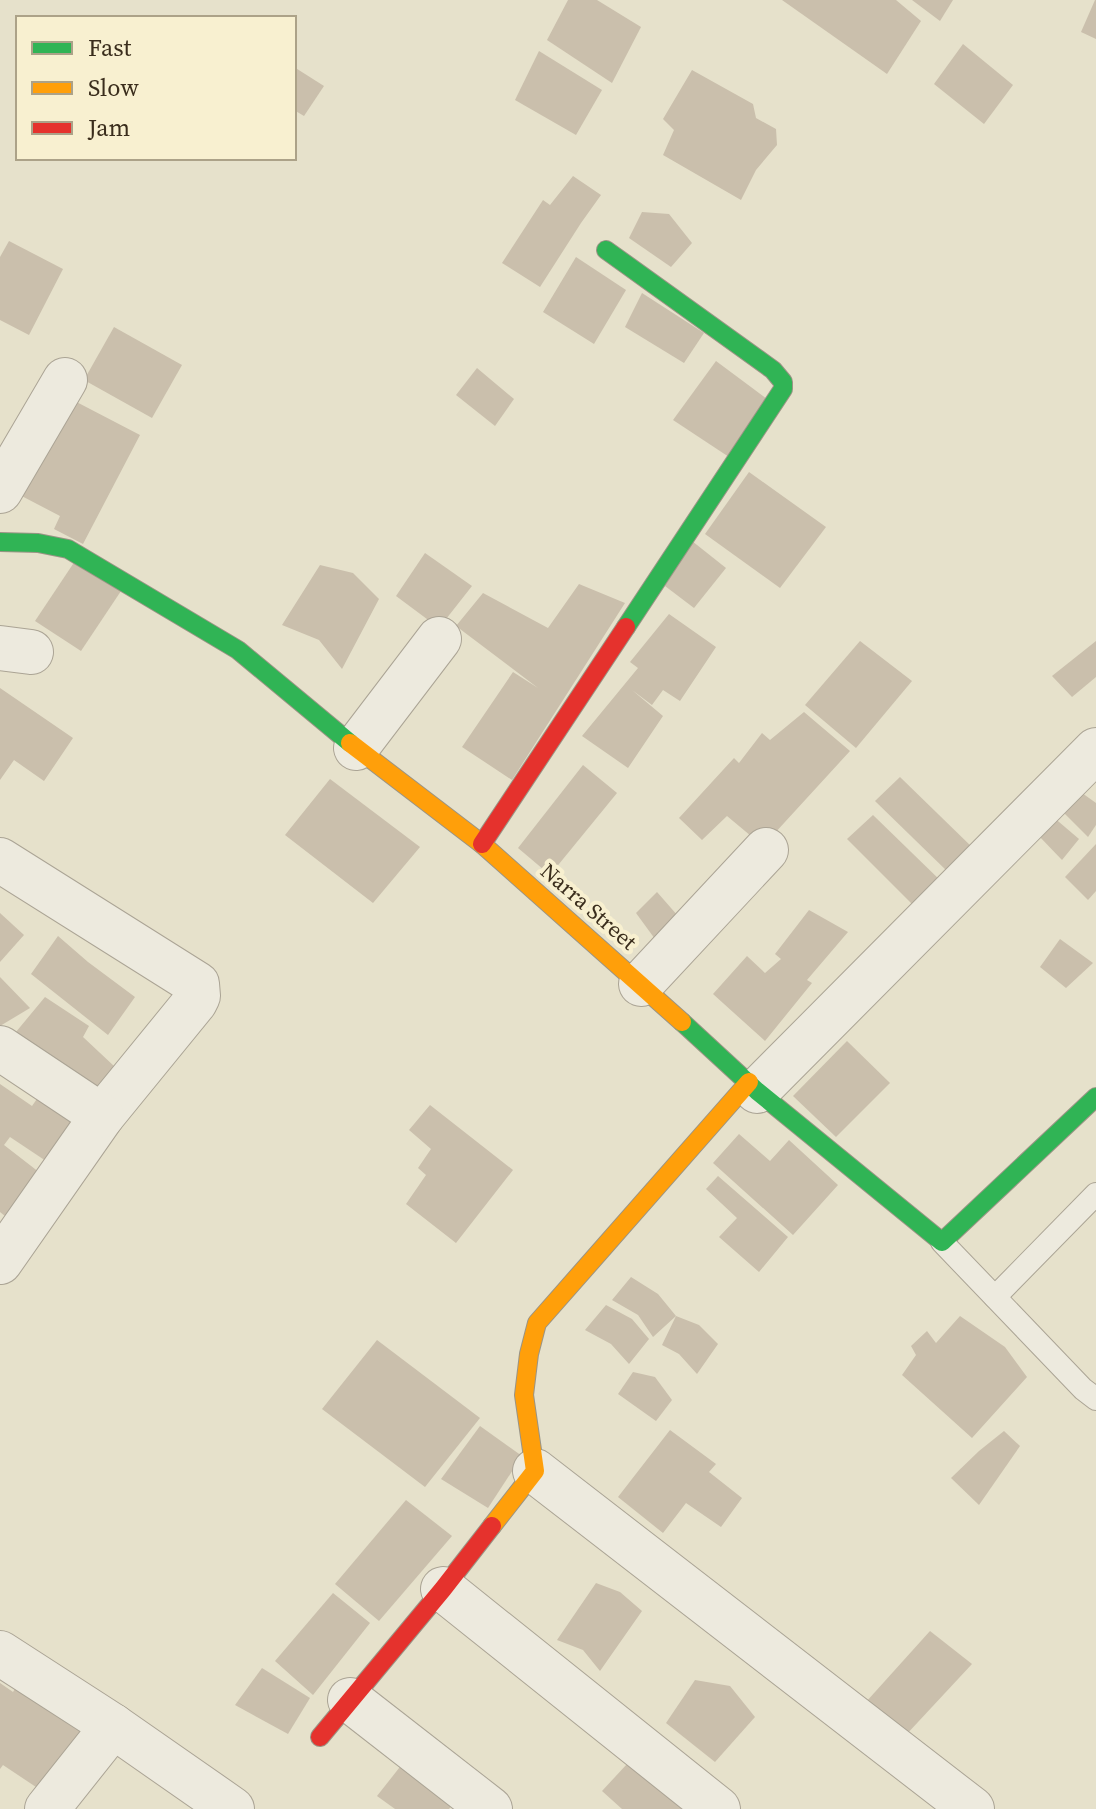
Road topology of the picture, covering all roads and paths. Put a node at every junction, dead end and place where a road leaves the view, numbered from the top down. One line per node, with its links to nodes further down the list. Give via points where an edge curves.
1 (606, 250): 8 (street, via 773,370 783,389)
2 (65, 380): 3 (street)
3 (0, 491)
4 (0, 542): 6 (street, Narra Street, via 68,549 238,650)
5 (439, 639): 6 (street)
6 (356, 748): 8 (street, Narra Street)
7 (1096, 750): 13 (street)
8 (482, 844): 11 (street, Narra Street)
9 (766, 850): 11 (street)
10 (0, 860): 15 (street, via 197,984 195,1002)
11 (641, 984): 13 (street, Narra Street)
12 (0, 1048): 15 (street)
13 (753, 1087): 18 (street, Narra Street); 21 (street, via 537,1323 524,1395)
14 (1096, 1097): 18 (street)
15 (102, 1116): 17 (street)
16 (1096, 1194): 19 (lane)
17 (7, 1239)
18 (942, 1242): 19 (lane)
19 (995, 1297): 20 (lane)
20 (1096, 1399)
21 (535, 1471): 22 (street); 31 (street)
22 (443, 1589): 24 (street); 30 (street)
23 (0, 1653): 25 (street)
24 (350, 1700): 26 (street); 29 (street)
25 (113, 1726): 27 (street); 28 (street)
26 (320, 1737)
27 (47, 1809)
28 (232, 1809)
29 (490, 1809)
30 (718, 1809)
31 (972, 1809)

